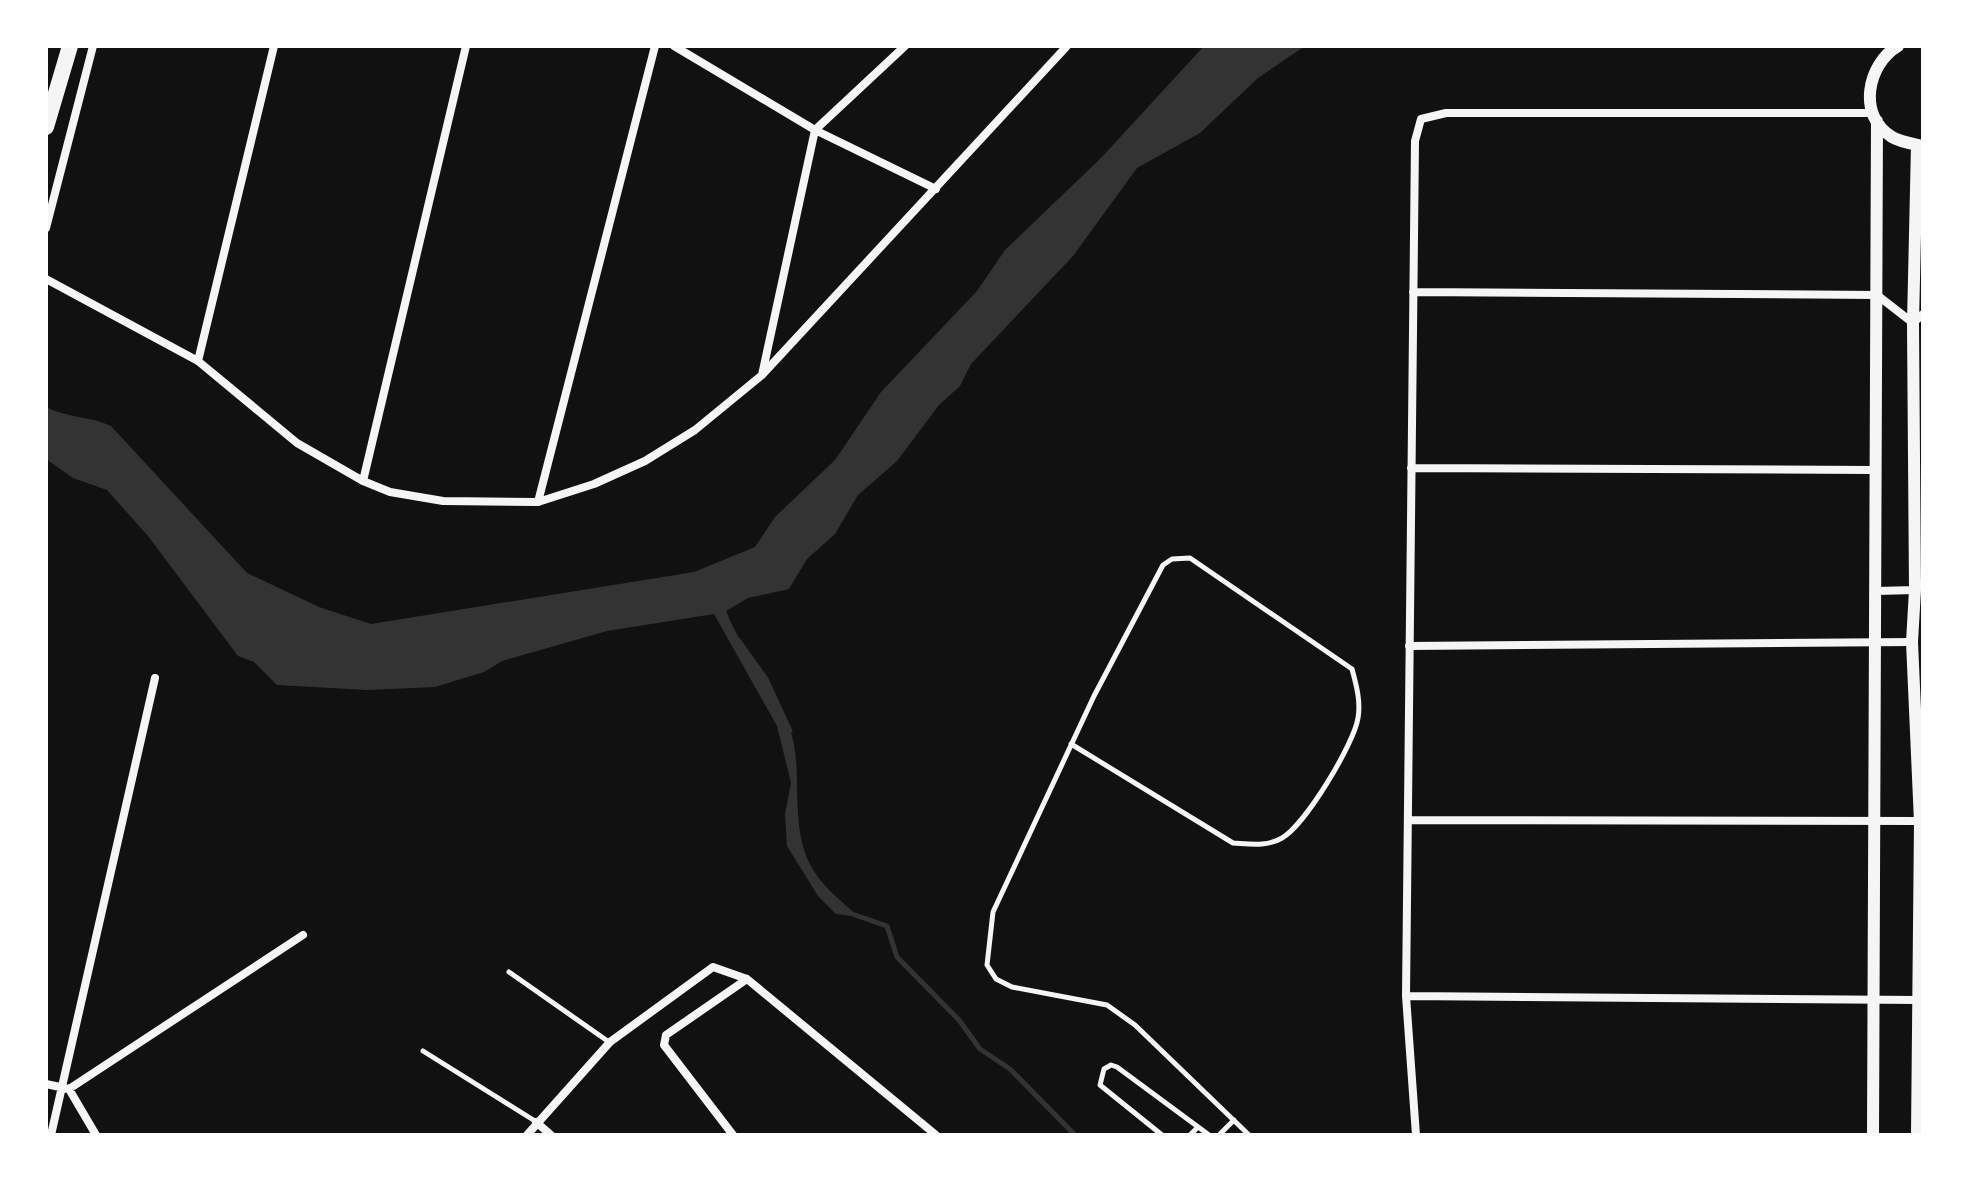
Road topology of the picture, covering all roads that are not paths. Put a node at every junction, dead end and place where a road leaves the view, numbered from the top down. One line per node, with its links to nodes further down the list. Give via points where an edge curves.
1 (70, 46): 11 (highway)
2 (93, 46): 16 (street)
3 (274, 46): 22 (street)
4 (466, 46): 26 (street)
5 (655, 46): 27 (street)
6 (674, 46): 12 (street)
7 (905, 46): 12 (street)
8 (1067, 46): 15 (street)
9 (1898, 46): 10 (street, via 1872,77 1869,93)
10 (1875, 117): 13 (street, via 1892,137); 18 (street, via 1446,113 1421,119 1415,141); 19 (street)
11 (46, 127)
12 (815, 130): 15 (street); 23 (street)
13 (1920, 146): 14 (street)
14 (1920, 177): 21 (street)
15 (936, 189): 23 (street)
16 (46, 228)
17 (47, 280): 22 (street)
18 (1413, 292): 19 (street); 24 (street)
19 (1877, 295): 21 (street); 25 (street)
20 (1923, 314): 21 (street)
21 (1913, 323): 28 (street)
22 (198, 361): 26 (street, via 297,443)
23 (762, 375): 27 (street, via 695,430 645,461)
24 (1411, 468): 25 (street); 32 (street)
25 (1873, 470): 29 (street)
26 (363, 481): 27 (street, via 390,492 443,501)
27 (538, 502)
28 (1919, 586): 29 (street); 30 (street)
29 (1876, 591): 31 (street)
30 (1912, 642): 31 (street); 37 (street)
31 (1875, 643): 32 (street); 36 (street)
32 (1409, 646): 35 (street)
33 (155, 678): 48 (street)
34 (1071, 744): 34 (lane, via 1233,843 1258,845 1284,838 1319,796 1352,740 1359,717 1358,692 1352,669 1205,567 1181,557 1163,565); 49 (lane, via 993,912 987,965 996,979 1012,987 1107,1005)
35 (1408, 820): 36 (street); 42 (street)
36 (1874, 821): 37 (street); 44 (street)
37 (1922, 821): 38 (street)
38 (1922, 894): 43 (street)
39 (303, 935): 48 (street)
40 (509, 972): 45 (lane)
41 (747, 979): 45 (street, via 713,967); 56 (street, via 666,1035 664,1045); 57 (street)
42 (1406, 996): 44 (street); 63 (street)
43 (1919, 1000): 44 (street); 65 (street)
44 (1874, 1001): 64 (street)
45 (610, 1042): 50 (street)
46 (423, 1051): 50 (lane)
47 (46, 1084): 48 (street)
48 (65, 1088): 52 (street); 53 (street)
49 (1234, 1120): 61 (lane); 62 (lane)
50 (536, 1122): 54 (street); 55 (street)
51 (1198, 1127): 58 (lane, via 1117,1067 1104,1069 1100,1085); 59 (lane); 60 (lane)
52 (51, 1135)
53 (96, 1135)
54 (527, 1135)
55 (551, 1135)
56 (733, 1135)
57 (936, 1135)
58 (1162, 1135)
59 (1190, 1135)
60 (1209, 1135)
61 (1219, 1135)
62 (1249, 1135)
63 (1416, 1135)
64 (1873, 1135)
65 (1917, 1135)

